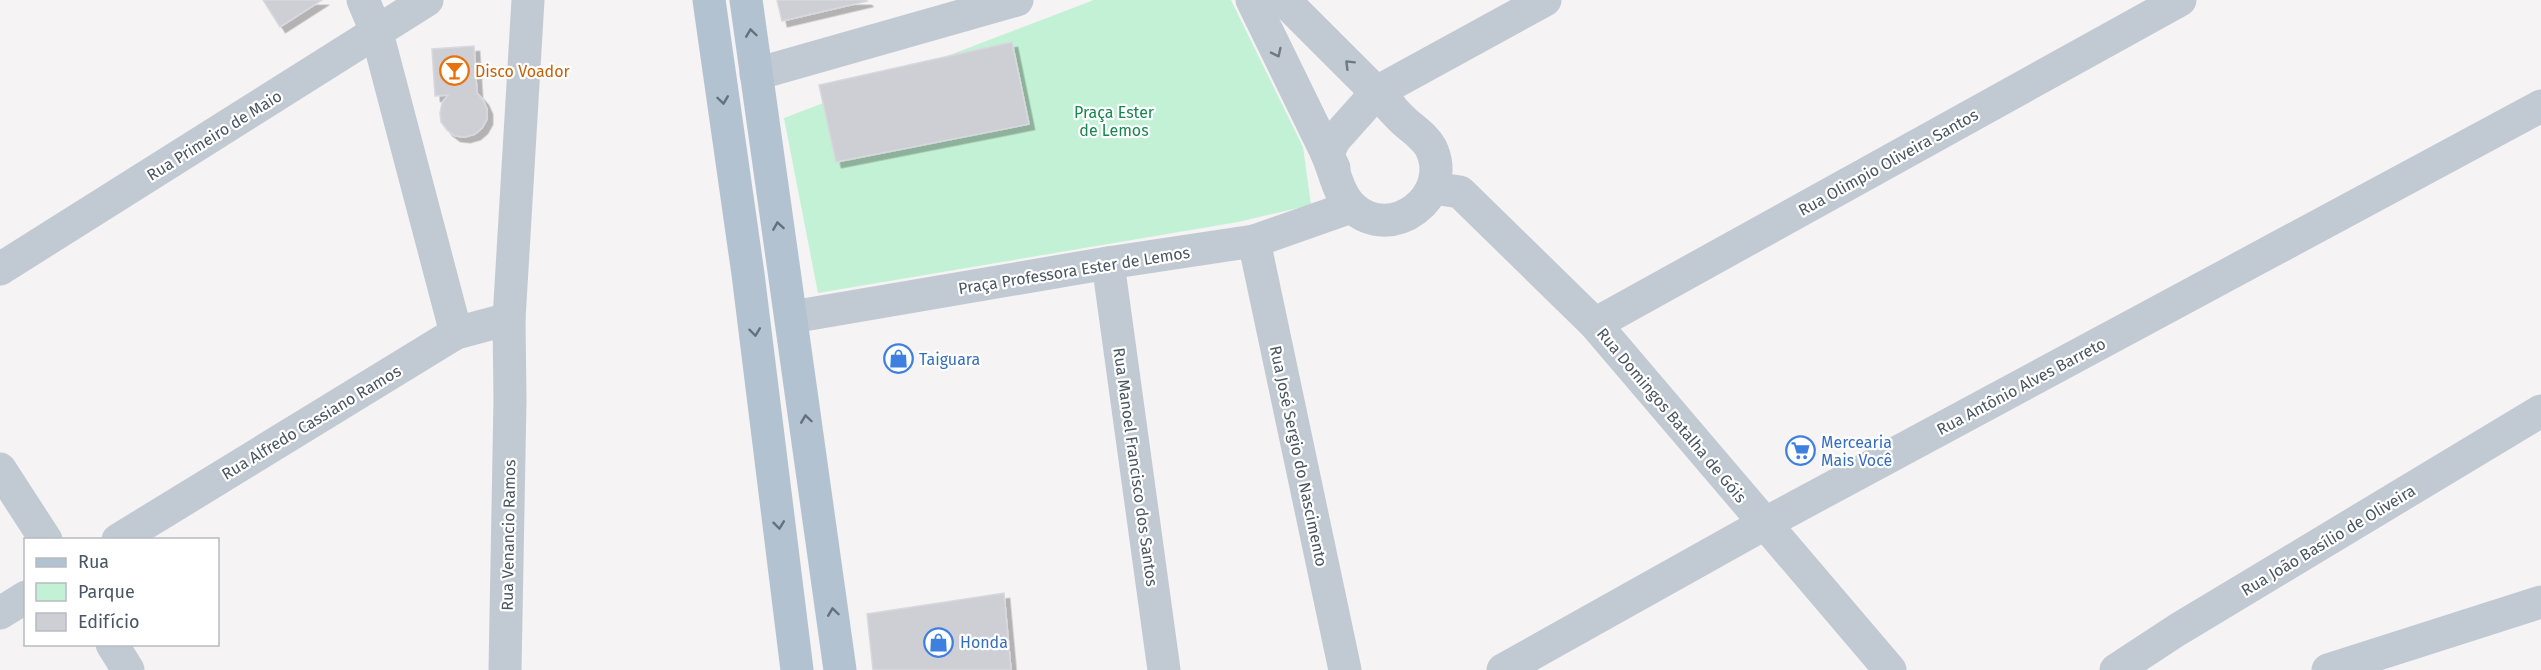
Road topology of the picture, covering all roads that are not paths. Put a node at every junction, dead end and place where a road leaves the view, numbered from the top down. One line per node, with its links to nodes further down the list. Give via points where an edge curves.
1 (363, 0): 12 (street)
2 (427, 0): 12 (street, Rua Primeiro de Maio)
3 (528, 0): 23 (street, Rua Venancio Ramos)
4 (709, 0): 38 (main road, one-way to 38)
5 (746, 0): 13 (main road, one-way to 5)
6 (1017, 0): 13 (street)
7 (1252, 0): 16 (street, one-way to 16)
8 (1284, 0): 14 (street, one-way to 8)
9 (1545, 0): 11 (street)
10 (2180, 0): 24 (street, Rua Olimpio Oliveira Santos)
11 (1515, 7): 14 (street)
12 (377, 33): 21 (street, Rua Primeiro de Maio); 25 (street)
13 (756, 74): 22 (main road, one-way to 13)
14 (1377, 92): 16 (street, via 1335,139); 17 (street, via 1431,148 1436,168)
15 (2541, 106): 28 (street, Rua Antônio Alves Barreto)
16 (1332, 164): 18 (street, via 1340,192)
17 (1433, 188): 18 (street, via 1425,202 1397,220 1381,221); 24 (street, Rua Domingos Batalha de Góis, via 1460,192)
18 (1352, 207): 19 (street, Praça Professora Ester de Lemos)
19 (1254, 241): 20 (street, Praça Professora Ester de Lemos); 41 (street, Rua José Sergio do Nascimento)
20 (1108, 263): 22 (street, Praça Professora Ester de Lemos); 40 (street, Rua Manoel Francisco dos Santos)
21 (0, 269)
22 (792, 317): 39 (main road, one-way to 22)
23 (509, 319): 25 (street, Rua Alfredo Cassiano Ramos); 37 (street, Rua Venancio Ramos)
24 (1595, 324): 28 (street, Rua Domingos Batalha de Góis)
25 (456, 333): 30 (street, Rua Alfredo Cassiano Ramos)
26 (2541, 411): 44 (street, Rua João Basílio de Oliveira)
27 (0, 469): 29 (street)
28 (1764, 524): 35 (street, Rua Antônio Alves Barreto); 43 (street, Rua Domingos Batalha de Góis)
29 (45, 538)
30 (121, 538)
31 (24, 598): 33 (street)
32 (2541, 602): 45 (street)
33 (0, 613)
34 (113, 646): 36 (street)
35 (1541, 662): 42 (street, Rua Antônio Alves Barreto)
36 (128, 670)
37 (505, 670)
38 (797, 670)
39 (840, 670)
40 (1164, 670)
41 (1345, 670)
42 (1503, 670)
43 (1890, 670)
44 (2116, 670)
45 (2328, 670)

